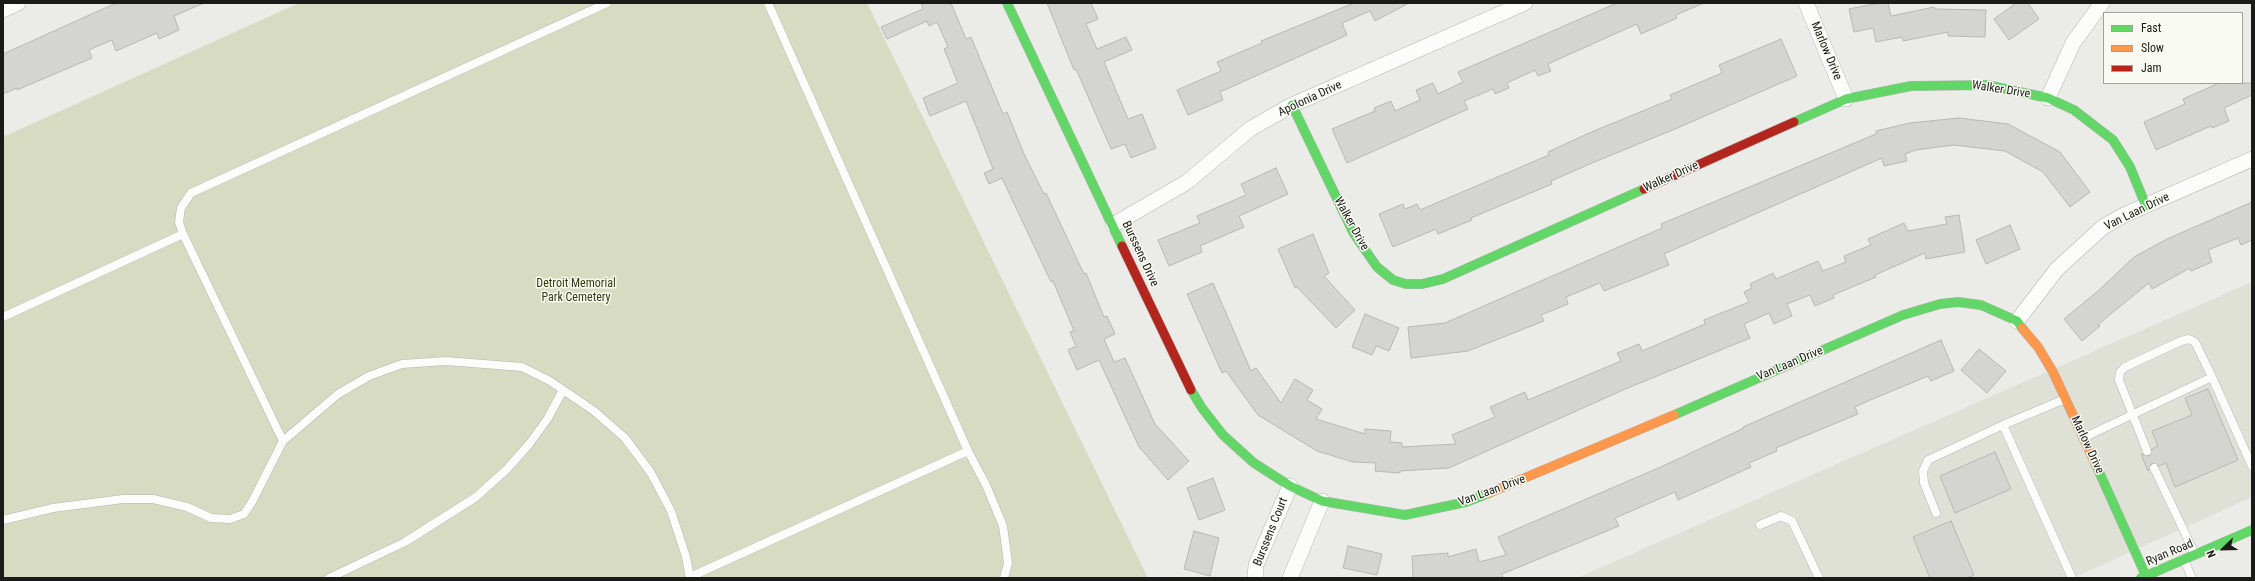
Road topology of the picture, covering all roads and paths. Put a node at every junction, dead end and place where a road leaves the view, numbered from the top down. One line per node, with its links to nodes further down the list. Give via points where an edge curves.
1 (18, 3): 8 (street)
2 (608, 3): 15 (lane, via 191,193 181,208 179,222)
3 (768, 3): 25 (lane)
4 (1007, 3): 14 (street, Burssens Drive)
5 (1525, 3): 11 (street, Apolonia Drive)
6 (1806, 3): 9 (street, Marlow Drive)
7 (2102, 3): 10 (street, Walker Drive, via 2073,43)
8 (3, 10)
9 (1846, 98): 10 (street, Walker Drive, via 1911,86 1951,84 1987,85); 11 (street, Walker Drive, via 1443,280 1422,284 1406,284 1393,280 1377,267 1366,253 1354,234)
10 (2048, 98): 13 (street, via 2074,110 2113,140 2130,167)
11 (1292, 105): 14 (street, Apolonia Drive, via 1250,129 1187,182)
12 (2252, 159): 13 (street, Van Laan Drive)
13 (2146, 206): 17 (street, Van Laan Drive, via 2103,227 2081,246 2057,269)
14 (1113, 225): 29 (street, Burssens Drive, via 1186,381 1202,408 1224,435 1254,463)
15 (183, 234): 16 (lane); 24 (lane)
16 (3, 317)
17 (2017, 321): 20 (street, Marlow Drive, via 2038,347); 30 (street, Van Laan Drive, via 1981,305 1958,302 1919,310 1466,502 1405,515)
18 (2212, 377): 21 (lane); 21 (lane, via 2195,342 2189,340 2181,341 2125,367 2120,372 2119,380); 27 (lane)
19 (563, 390): 24 (lane, via 522,367 446,361 402,364 369,376 338,394); 37 (lane, via 594,410 625,438 651,473 672,511); 39 (lane, via 548,418 530,443 507,469 476,497 405,542)
20 (2065, 399): 22 (lane); 23 (street, Marlow Drive)
21 (2132, 415): 23 (lane); 26 (lane)
22 (2003, 425): 31 (lane, via 1928,460 1923,471 1924,483); 44 (lane)
23 (2084, 437): 38 (street, Marlow Drive)
24 (283, 442): 32 (lane, via 244,514 230,519 211,518 187,507 153,499 123,499 53,508)
25 (968, 451): 37 (lane); 40 (lane, via 1003,526 1008,563)
26 (2147, 451)
27 (2252, 466)
28 (2154, 468): 35 (lane)
29 (1290, 486): 30 (street, Van Laan Drive); 41 (street, Burssens Court, via 1256,565)
30 (1322, 501): 42 (street)
31 (1936, 512)
32 (3, 520)
33 (1760, 525): 43 (lane, via 1781,516 1792,521)
34 (2252, 530): 35 (street, Ryan Road)
35 (2195, 555): 36 (street, Ryan Road)
36 (2183, 560): 38 (street, Ryan Road); 45 (lane)
37 (690, 577)
38 (2144, 577)
39 (329, 578)
40 (1004, 578)
41 (1255, 578)
42 (1290, 578)
43 (1819, 578)
44 (2072, 578)
45 (2192, 578)

